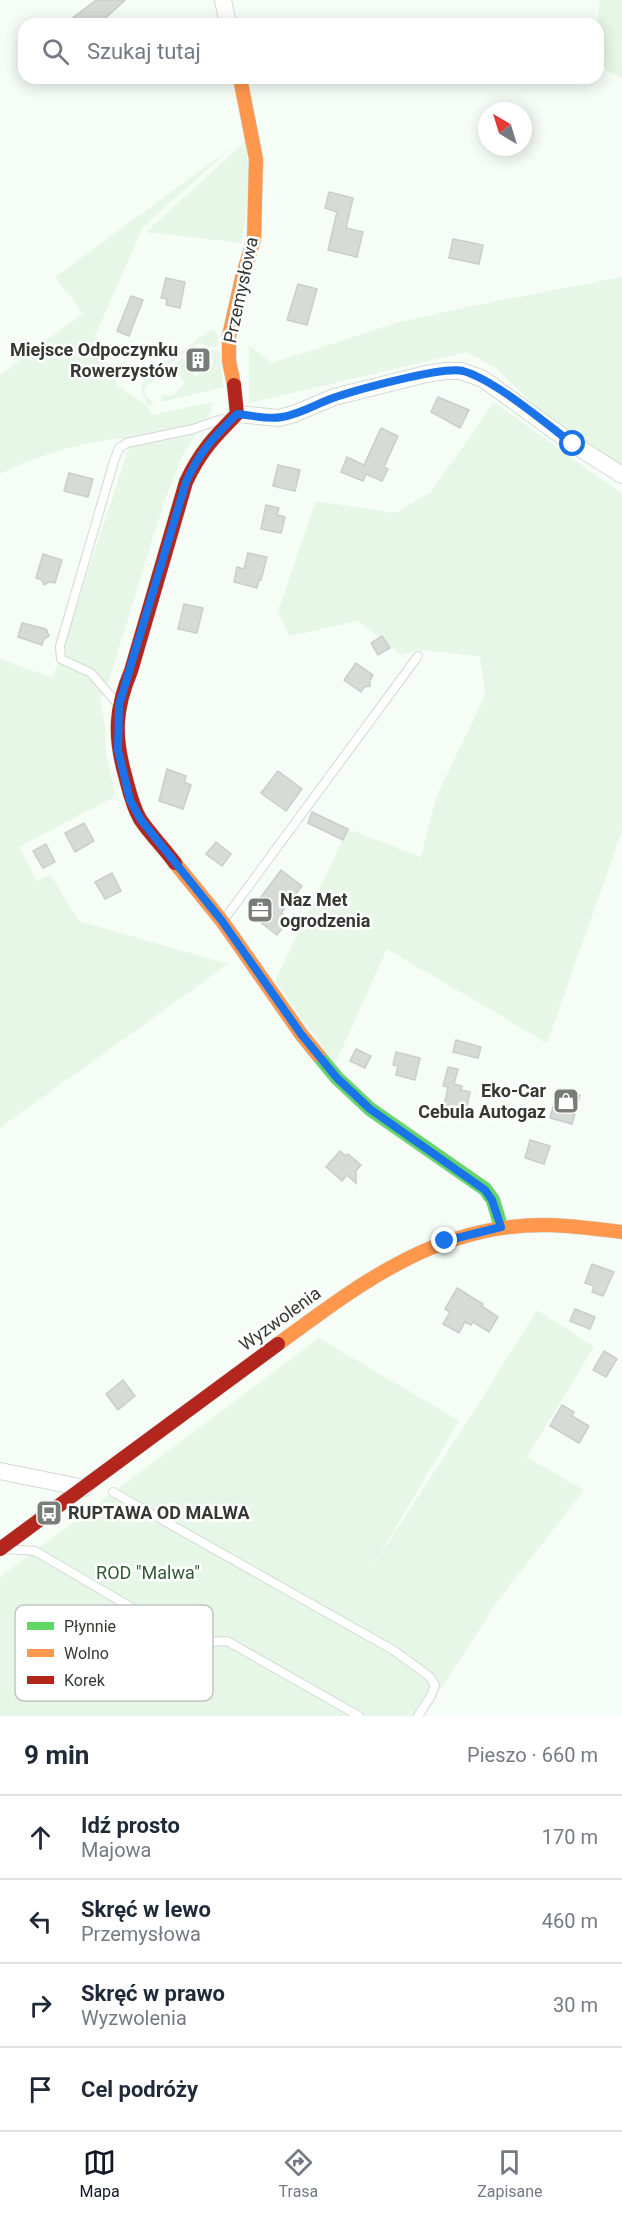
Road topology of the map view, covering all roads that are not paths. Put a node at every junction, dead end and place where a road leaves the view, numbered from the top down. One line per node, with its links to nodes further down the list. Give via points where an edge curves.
1 (224, 0): 2 (street)
2 (227, 18)
3 (241, 84): 4 (street, Przemysłowa, via 256,159 254,239 229,336)
4 (237, 414): 5 (street, via 279,418 345,394 426,374 461,371 483,379); 7 (street, via 195,460 186,482); 7 (lane, via 193,429 128,443 116,454 60,646 62,659 91,673)
5 (622, 475)
6 (418, 656): 8 (lane)
7 (119, 705): 8 (street, via 118,750 130,800 148,829)
8 (222, 921): 9 (street, via 301,1034 337,1078 370,1109 485,1190)
9 (501, 1227): 10 (street, Wyzwolenia, via 564,1224); 12 (street, Wyzwolenia, via 445,1241 375,1273)
10 (622, 1232)
11 (0, 1471): 12 (street)
12 (84, 1488): 14 (street, Wyzwolenia)
13 (113, 1492): 18 (lane, via 393,1650 429,1676 435,1685)
14 (0, 1549): 15 (lane, via 35,1551)
15 (127, 1605)
16 (213, 1642): 17 (lane, via 227,1641)
17 (359, 1716)
18 (418, 1716)

